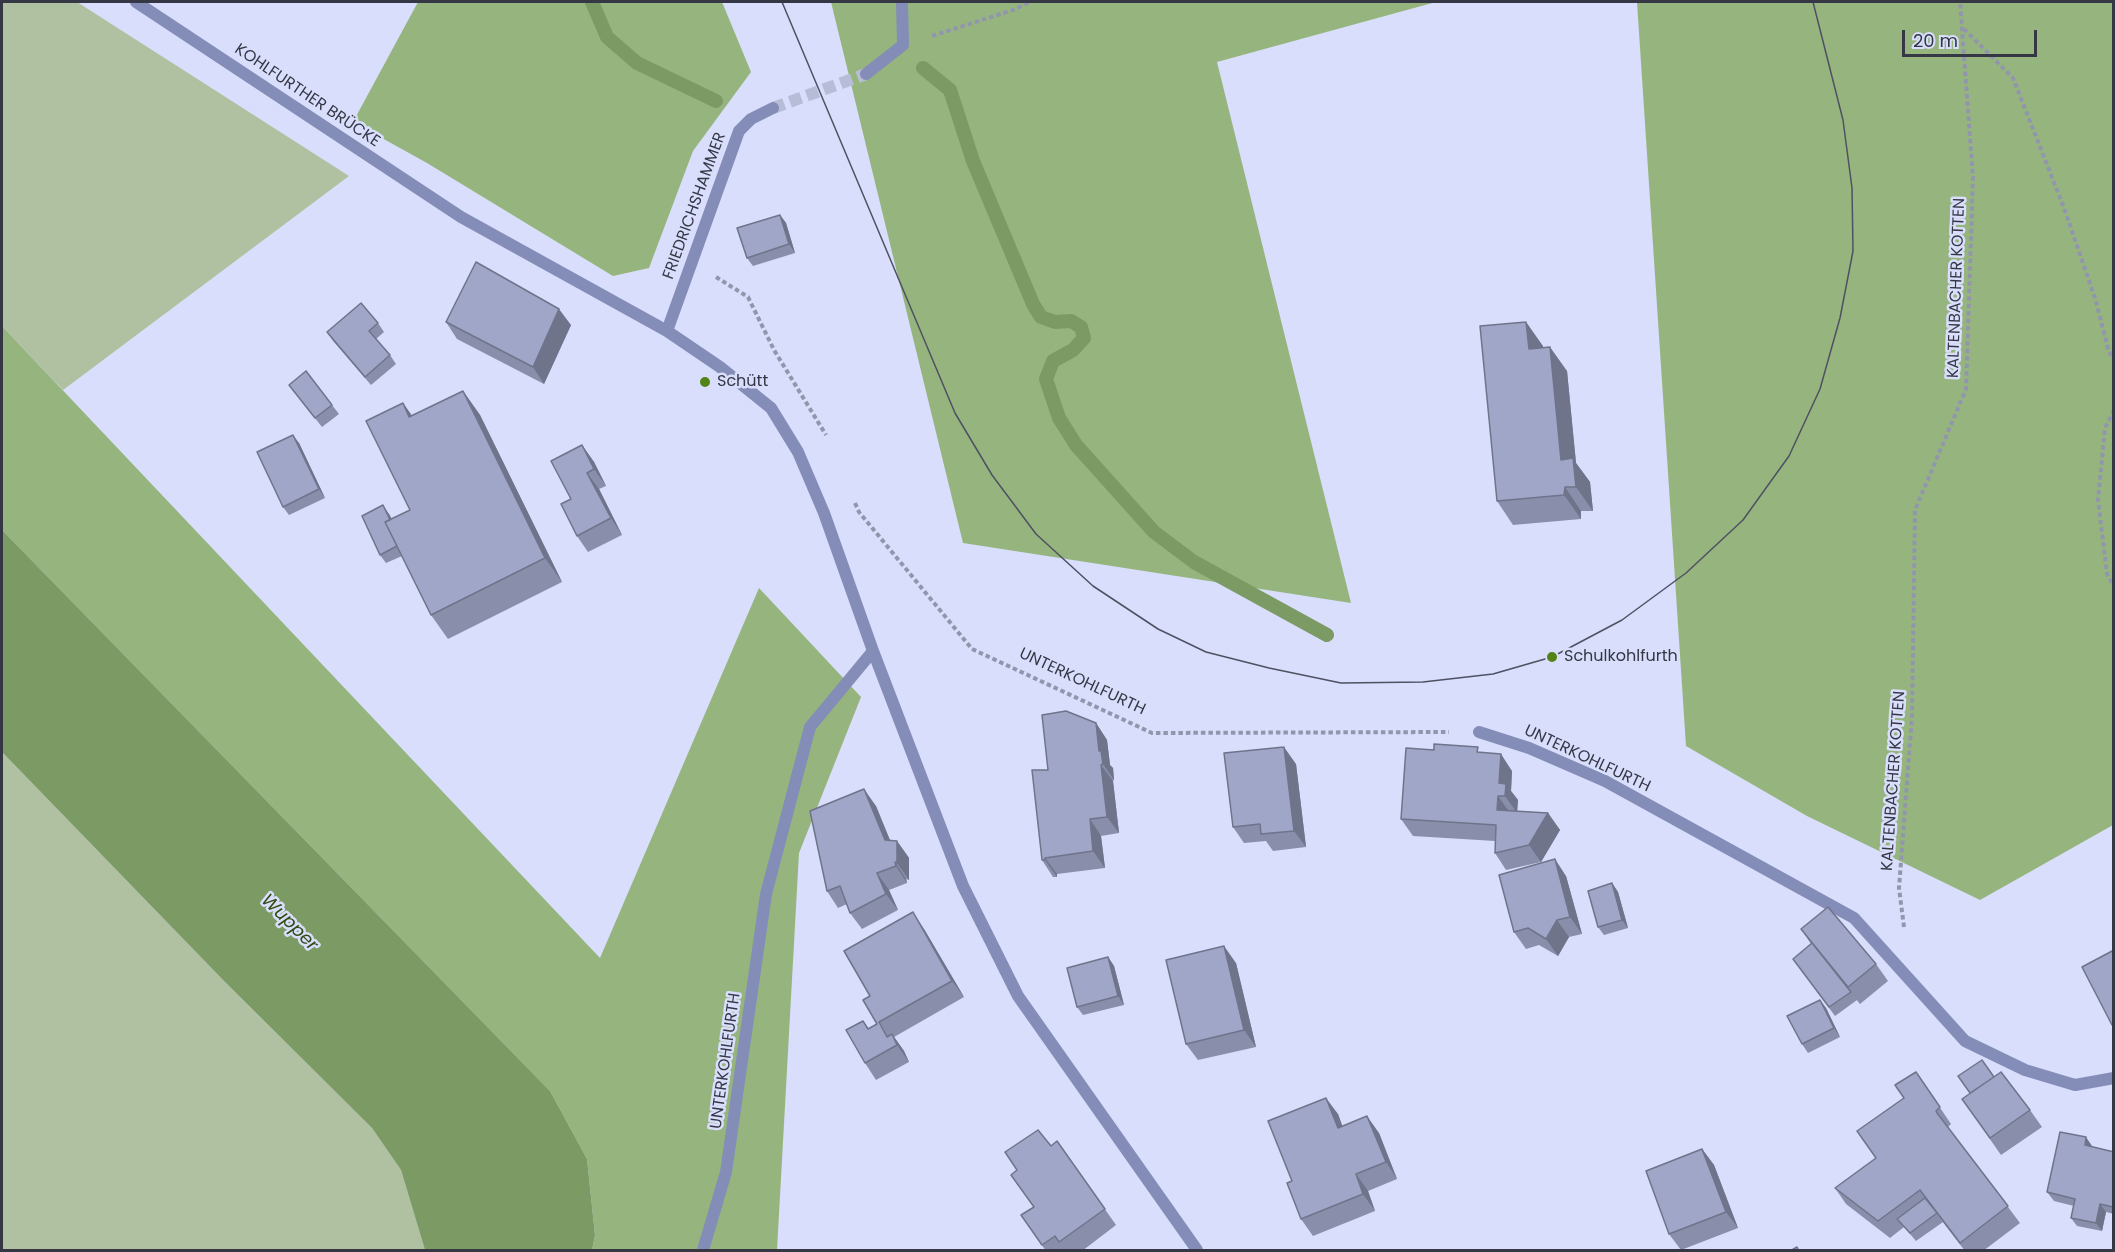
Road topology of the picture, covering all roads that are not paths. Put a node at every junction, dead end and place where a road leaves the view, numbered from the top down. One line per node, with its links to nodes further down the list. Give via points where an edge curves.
1 (136, 2): 5 (street, KOHLFURTHER BRÜCKE, via 460,217)
2 (902, 2): 3 (street, via 903,45)
3 (866, 74)
4 (773, 108): 5 (street, FRIEDRICHSHAMMER, via 751,119 739,131)
5 (667, 331): 6 (street, via 771,408 798,452 824,513)
6 (873, 651): 9 (street, UNTERKOHLFURTH, via 810,727 766,894 726,1172); 10 (street, via 963,886 1018,996)
7 (1479, 732): 8 (street, UNTERKOHLFURTH, via 1529,748 1605,781 1854,918 1965,1041 2025,1070 2075,1085)
8 (2114, 1078)
9 (704, 1251)
10 (1197, 1251)

